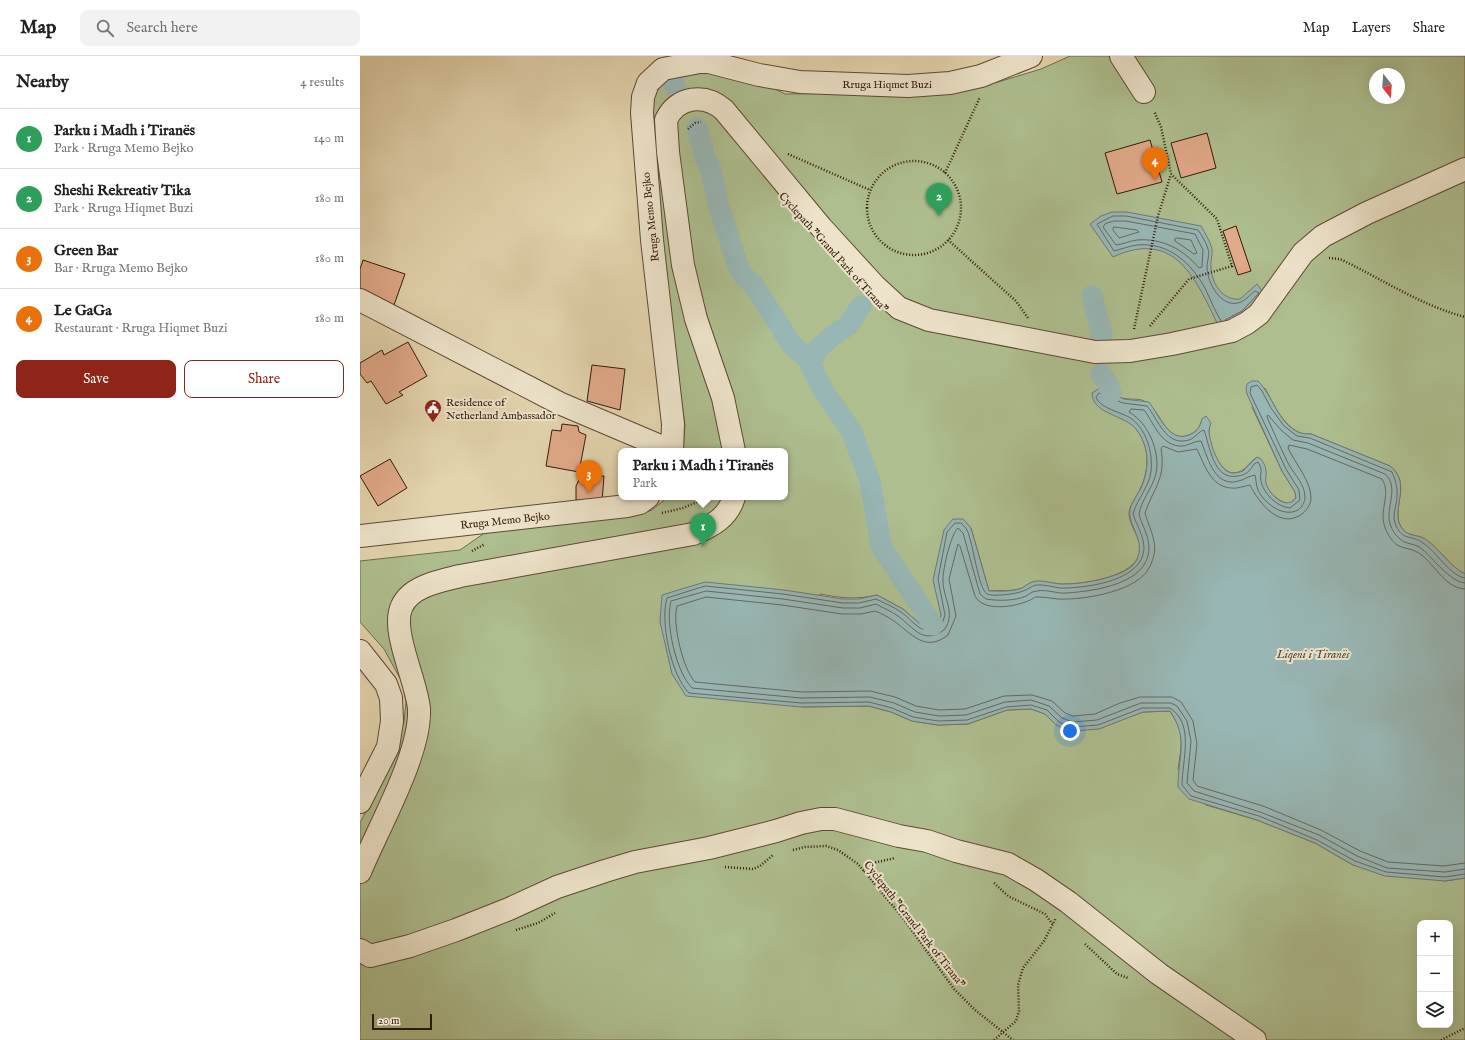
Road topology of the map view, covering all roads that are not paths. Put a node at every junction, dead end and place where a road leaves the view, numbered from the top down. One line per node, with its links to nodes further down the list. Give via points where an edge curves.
1 (1031, 56): 3 (street, Rruga Hiqmet Buzi, via 982,76 950,83 901,86 800,82)
2 (1122, 56): 4 (street)
3 (740, 70): 8 (street, Rruga Memo Bejko, via 705,61 663,69 648,83 643,97 646,166 673,424)
4 (1144, 92)
5 (1465, 169): 9 (street, via 1367,213 1323,236 1304,253 1267,305 1248,323 1232,331 1130,351 1095,352 929,320 899,308 888,300 844,253 736,124 713,102 695,98 685,100 670,110 666,120 683,264 696,319 723,398)
6 (360, 300): 7 (street, Rruga Memo Bejko, via 559,403)
7 (665, 448)
8 (672, 448)
9 (733, 448)
10 (732, 500): 15 (street, via 725,515 714,525 693,534 460,576 418,590 408,597 401,606 398,626 417,693 417,726 406,766)
11 (653, 505): 12 (street, Rruga Memo Bejko, via 640,503)
12 (360, 536)
13 (360, 650): 14 (street, via 386,684 391,698 392,721 388,747)
14 (360, 802)
15 (360, 872)
16 (360, 950): 17 (street, via 370,956 379,955 456,930 558,887 635,862 724,844 821,819 835,819 1008,864 1068,902 1159,974)
17 (1255, 1040)

